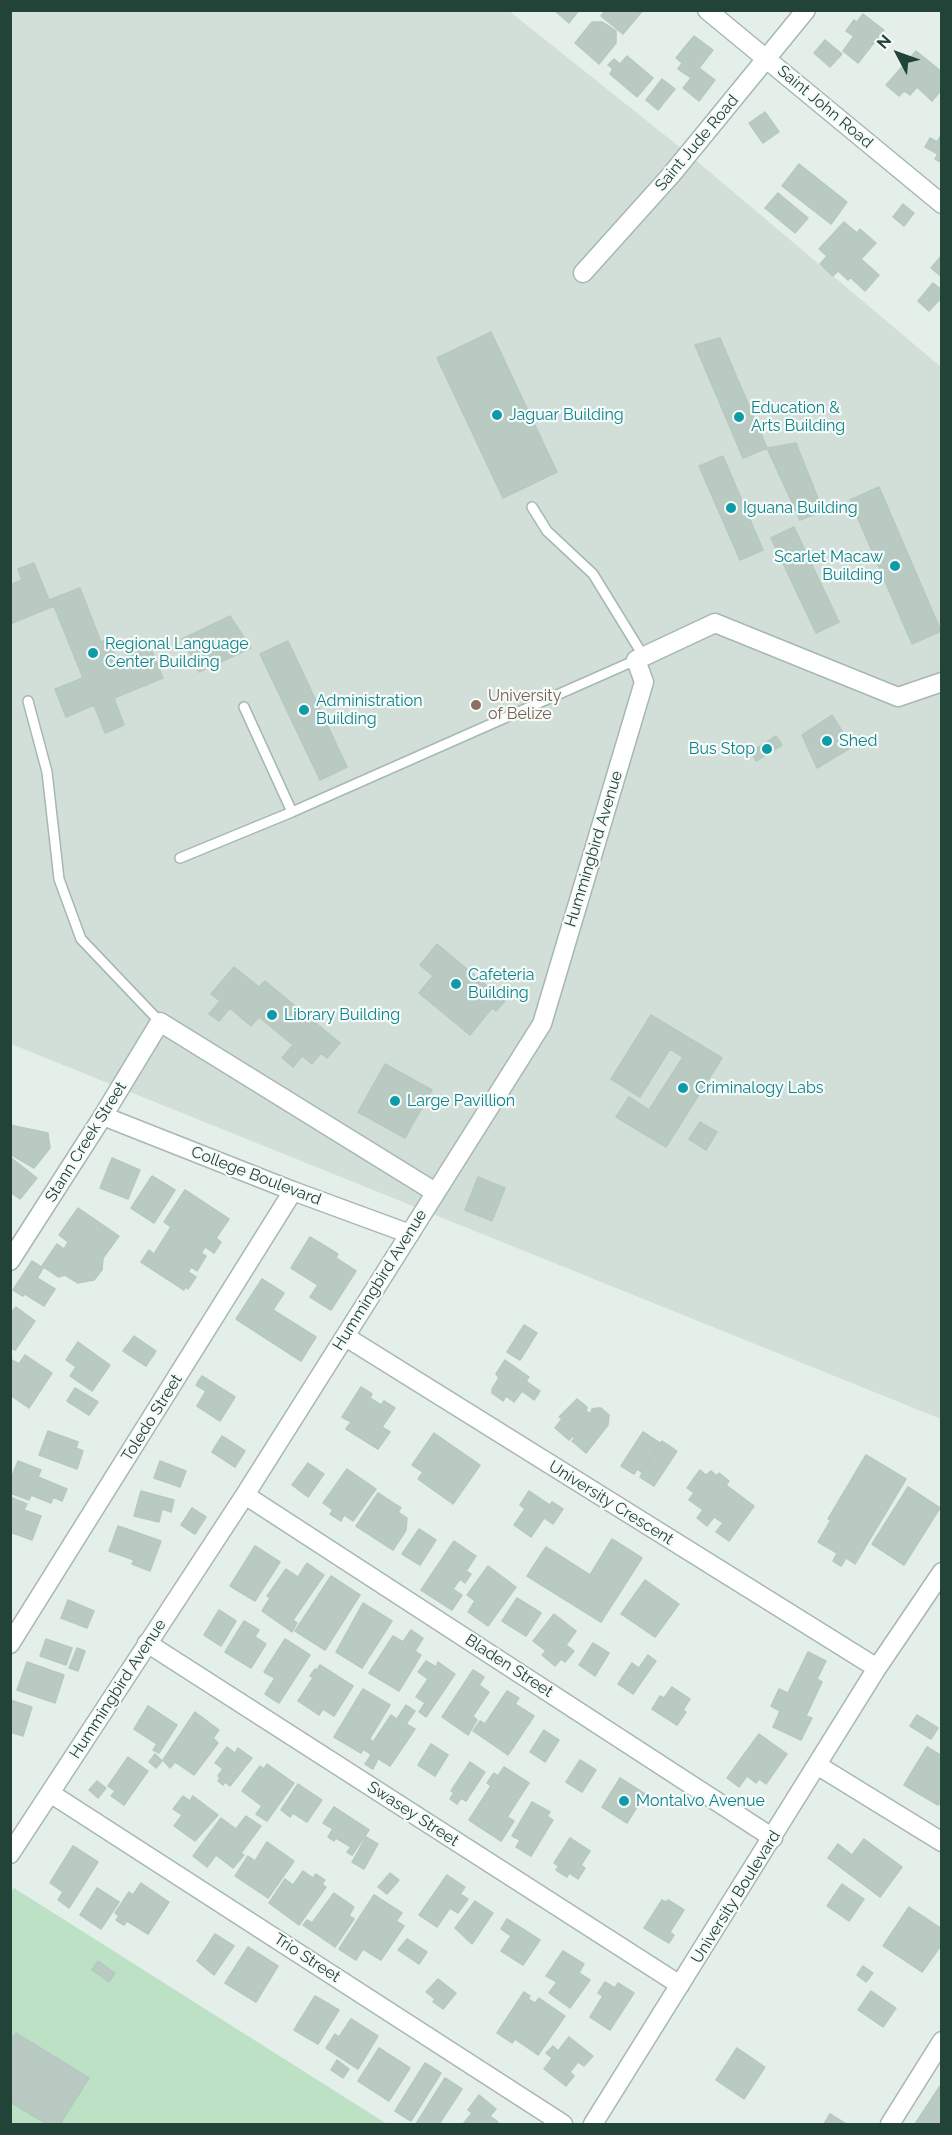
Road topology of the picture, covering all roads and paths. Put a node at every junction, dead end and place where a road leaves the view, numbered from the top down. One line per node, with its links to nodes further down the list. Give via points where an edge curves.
1 (707, 10): 3 (street, Saint John Road)
2 (806, 10): 3 (street, Saint Jude Road)
3 (767, 59): 4 (street, Saint John Road); 5 (street, Saint Jude Road, via 672,175)
4 (942, 204)
5 (583, 273)
6 (532, 507): 7 (lane, via 547,531 593,574)
7 (640, 659): 8 (street, via 715,623 898,697); 11 (lane); 16 (street, Hummingbird Avenue, via 644,682 542,1024)
8 (942, 682)
9 (28, 701): 13 (lane, via 47,772 59,879 81,939)
10 (244, 707): 11 (lane)
11 (292, 812): 12 (lane)
12 (180, 858)
13 (160, 1022): 14 (street, Stann Creek Street); 16 (street)
14 (103, 1116): 15 (street, College Boulevard); 18 (street, Stann Creek Street)
15 (293, 1191): 17 (street, College Boulevard); 23 (street, Toledo Street)
16 (435, 1192): 17 (street, Hummingbird Avenue)
17 (410, 1234): 19 (street, Hummingbird Avenue)
18 (10, 1261)
19 (346, 1337): 20 (street, Hummingbird Avenue); 24 (street, University Crescent)
20 (244, 1495): 22 (street, Hummingbird Avenue); 27 (street, Bladen Street)
21 (942, 1572): 24 (street)
22 (147, 1643): 26 (street, Hummingbird Avenue); 30 (street, Swasey Street)
23 (10, 1644)
24 (877, 1668): 25 (street, University Boulevard)
25 (817, 1765): 27 (street, University Boulevard); 28 (street)
26 (50, 1793): 29 (street, Hummingbird Avenue); 32 (street, Trio Street)
27 (773, 1838): 30 (street, University Boulevard)
28 (942, 1842)
29 (10, 1854)
30 (680, 1985): 33 (street, University Boulevard)
31 (942, 2041): 34 (street)
32 (563, 2124)
33 (593, 2124)
34 (890, 2124)

